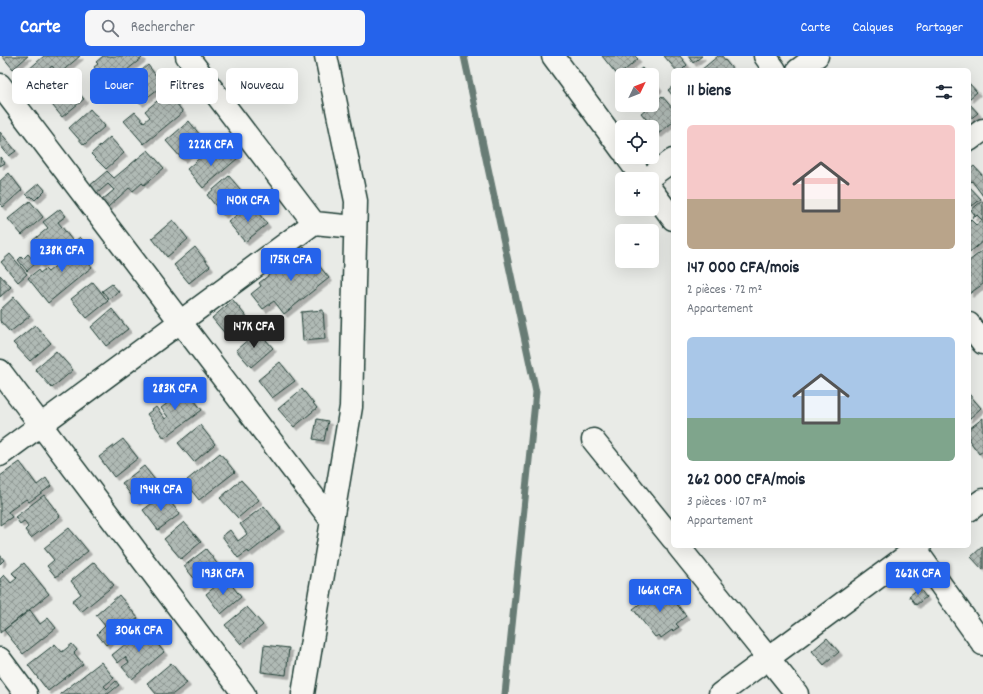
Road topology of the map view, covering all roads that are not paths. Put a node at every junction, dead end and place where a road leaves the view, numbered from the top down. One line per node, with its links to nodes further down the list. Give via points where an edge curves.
1 (187, 56): 16 (street)
2 (326, 56): 17 (street, via 356,201)
3 (553, 56): 11 (street)
4 (765, 56): 6 (street)
5 (817, 56): 7 (street)
6 (774, 68)
7 (801, 68)
8 (0, 85): 18 (street)
9 (983, 130): 10 (street)
10 (971, 139)
11 (615, 140)
12 (671, 161): 13 (street)
13 (657, 172)
14 (659, 200): 15 (street)
15 (671, 216)
16 (314, 223): 17 (street); 18 (street)
17 (355, 227): 27 (street, via 351,407)
18 (180, 322): 22 (street); 27 (street)
19 (971, 327): 20 (street)
20 (983, 343)
21 (0, 371): 22 (street)
22 (41, 425): 24 (street); 36 (street)
23 (593, 440): 28 (street)
24 (0, 455)
25 (983, 500): 26 (street)
26 (971, 509)
27 (332, 521): 37 (street)
28 (671, 537)
29 (680, 548): 33 (street)
30 (915, 548): 33 (street)
31 (917, 548): 32 (street)
32 (983, 644)
33 (768, 658): 38 (street); 39 (street)
34 (0, 659): 35 (street)
35 (26, 694)
36 (244, 694)
37 (303, 694)
38 (720, 694)
39 (797, 694)

